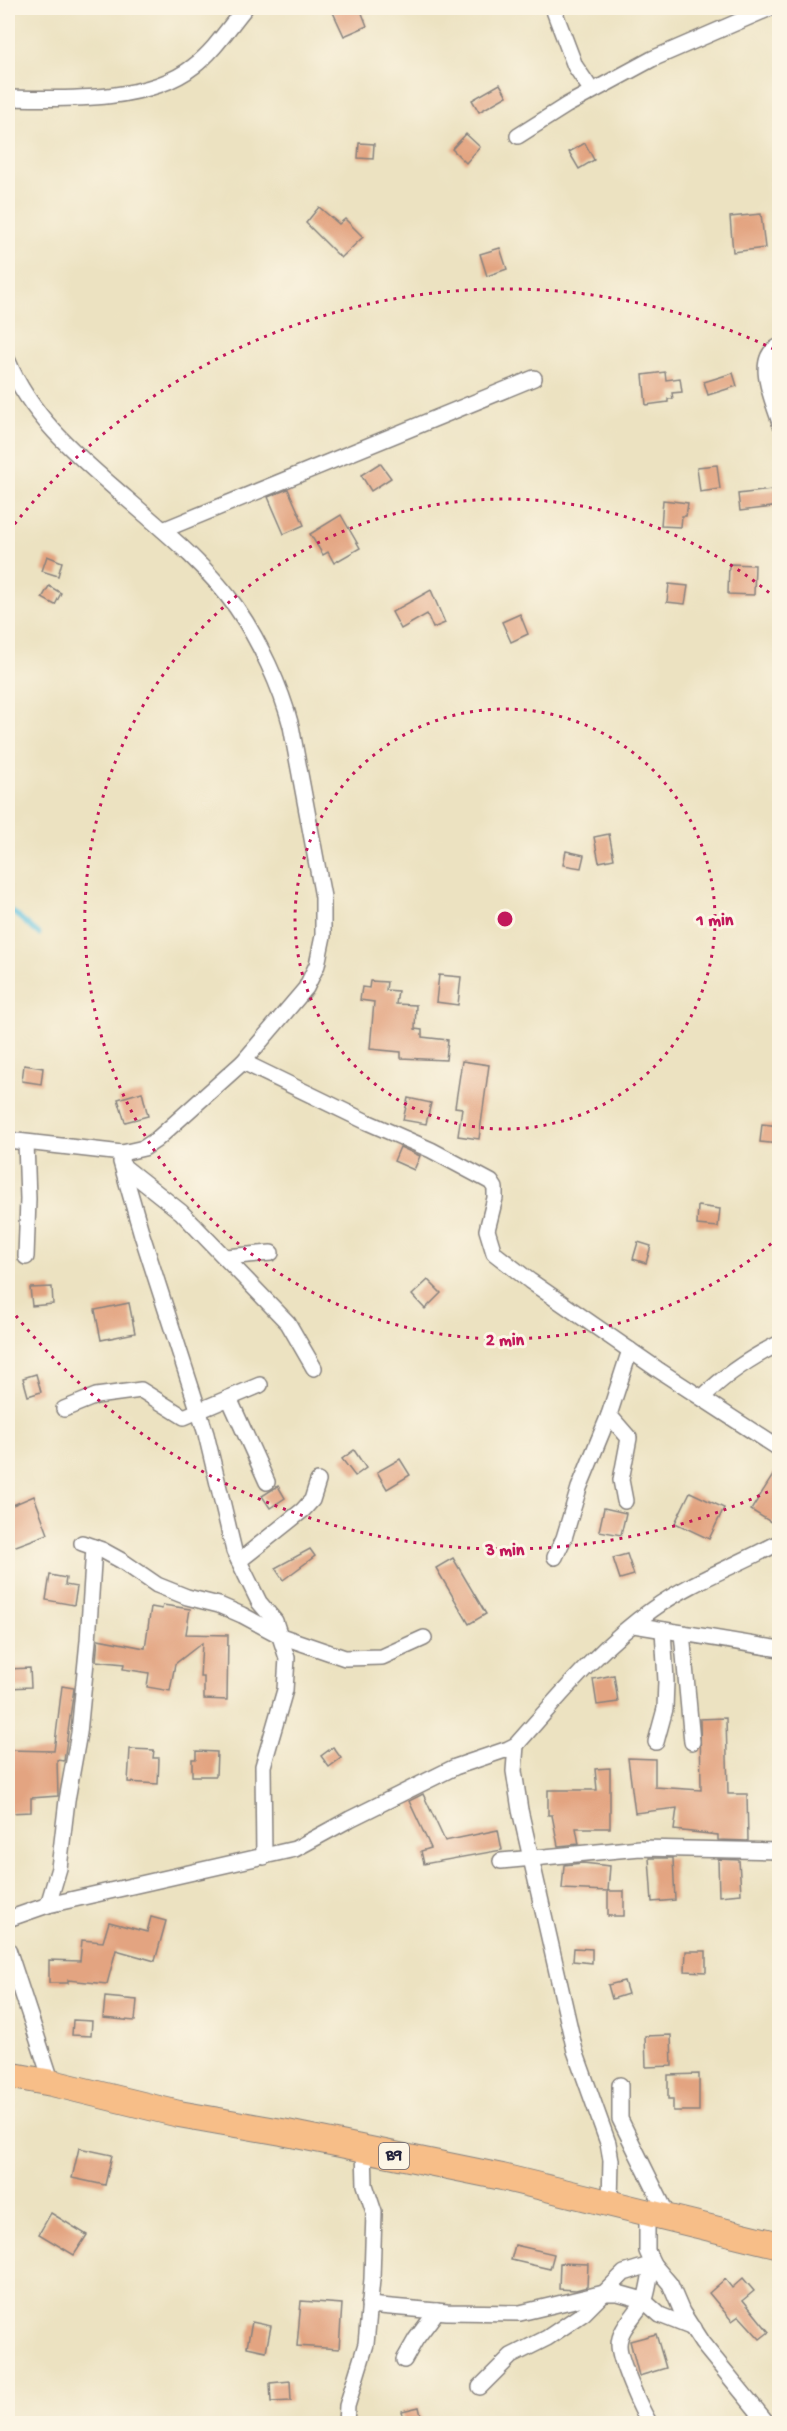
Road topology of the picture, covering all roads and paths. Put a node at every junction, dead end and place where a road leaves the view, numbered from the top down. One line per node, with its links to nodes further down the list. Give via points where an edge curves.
1 (245, 8): 5 (street, via 193,68 153,87 95,97)
2 (554, 8): 4 (street, via 575,66)
3 (770, 8): 4 (street, via 670,51)
4 (592, 91): 6 (street)
5 (8, 98)
6 (518, 135)
7 (780, 346): 10 (street, via 766,358)
8 (8, 361): 11 (street, via 26,398 53,430)
9 (534, 378): 11 (street)
10 (780, 423)
11 (163, 530): 12 (street, via 236,606 286,708 323,897 323,936 306,988)
12 (243, 1062): 15 (street, via 156,1140); 20 (street, via 491,1182 495,1198 487,1230 494,1253)
13 (8, 1140): 14 (street)
14 (26, 1143): 15 (street); 17 (street)
15 (123, 1160): 18 (street); 26 (street, via 142,1235)
16 (271, 1253): 18 (street)
17 (26, 1257)
18 (225, 1257): 21 (street, via 288,1323)
19 (780, 1343): 24 (street, via 751,1357)
20 (630, 1350): 24 (street); 27 (street)
21 (314, 1368)
22 (260, 1385): 23 (street)
23 (229, 1398): 26 (street); 30 (street)
24 (702, 1398): 28 (street)
25 (64, 1409): 26 (street, via 96,1396 141,1390 184,1417)
26 (198, 1410): 34 (street)
27 (609, 1415): 31 (street, via 629,1438 621,1480); 33 (street)
28 (780, 1449)
29 (318, 1481): 34 (street, via 312,1500 303,1510)
30 (267, 1482)
31 (625, 1501)
32 (780, 1542): 35 (street, via 680,1591)
33 (555, 1557)
34 (239, 1561): 38 (street)
35 (633, 1625): 36 (street); 43 (street, via 579,1676)
36 (663, 1629): 37 (street); 41 (street, via 665,1709)
37 (682, 1633): 40 (street); 42 (street)
38 (281, 1636): 39 (street, via 345,1658 382,1657); 45 (street, via 286,1658 285,1690 263,1766); 48 (street, via 219,1605 157,1585 122,1561 88,1545 88,1641 79,1733 59,1868)
39 (424, 1638)
40 (780, 1649)
41 (656, 1742)
42 (692, 1742)
43 (516, 1745): 45 (street, via 455,1767 295,1849); 46 (street, via 514,1771)
44 (780, 1851): 46 (street, via 640,1848)
45 (264, 1857): 48 (street)
46 (532, 1858): 47 (street); 55 (street, via 575,2051 610,2151)
47 (501, 1861)
48 (48, 1905): 49 (street)
49 (8, 1919)
50 (8, 1949): 52 (street)
51 (8, 2075): 52 (highway, B9)
52 (52, 2083): 54 (highway, B9, via 178,2114)
53 (620, 2085): 56 (street, via 620,2120)
54 (364, 2150): 55 (highway, B9); 61 (street, via 365,2185 374,2212)
55 (610, 2203): 56 (highway, B9)
56 (658, 2214): 57 (highway, B9); 58 (street, via 647,2252)
57 (780, 2245)
58 (653, 2264): 59 (street, via 624,2273); 60 (street); 63 (street, via 670,2284)
59 (604, 2293): 60 (street); 62 (street, via 520,2313); 65 (street, via 584,2313 548,2338 511,2356)
60 (643, 2300): 63 (street, via 660,2315); 67 (street, via 619,2346 633,2392)
61 (369, 2306): 62 (street); 66 (street, via 366,2344 347,2406)
62 (437, 2310): 64 (street)
63 (693, 2328): 68 (street)
64 (404, 2360)
65 (480, 2387)
66 (346, 2424)
67 (650, 2424)
68 (768, 2424)

